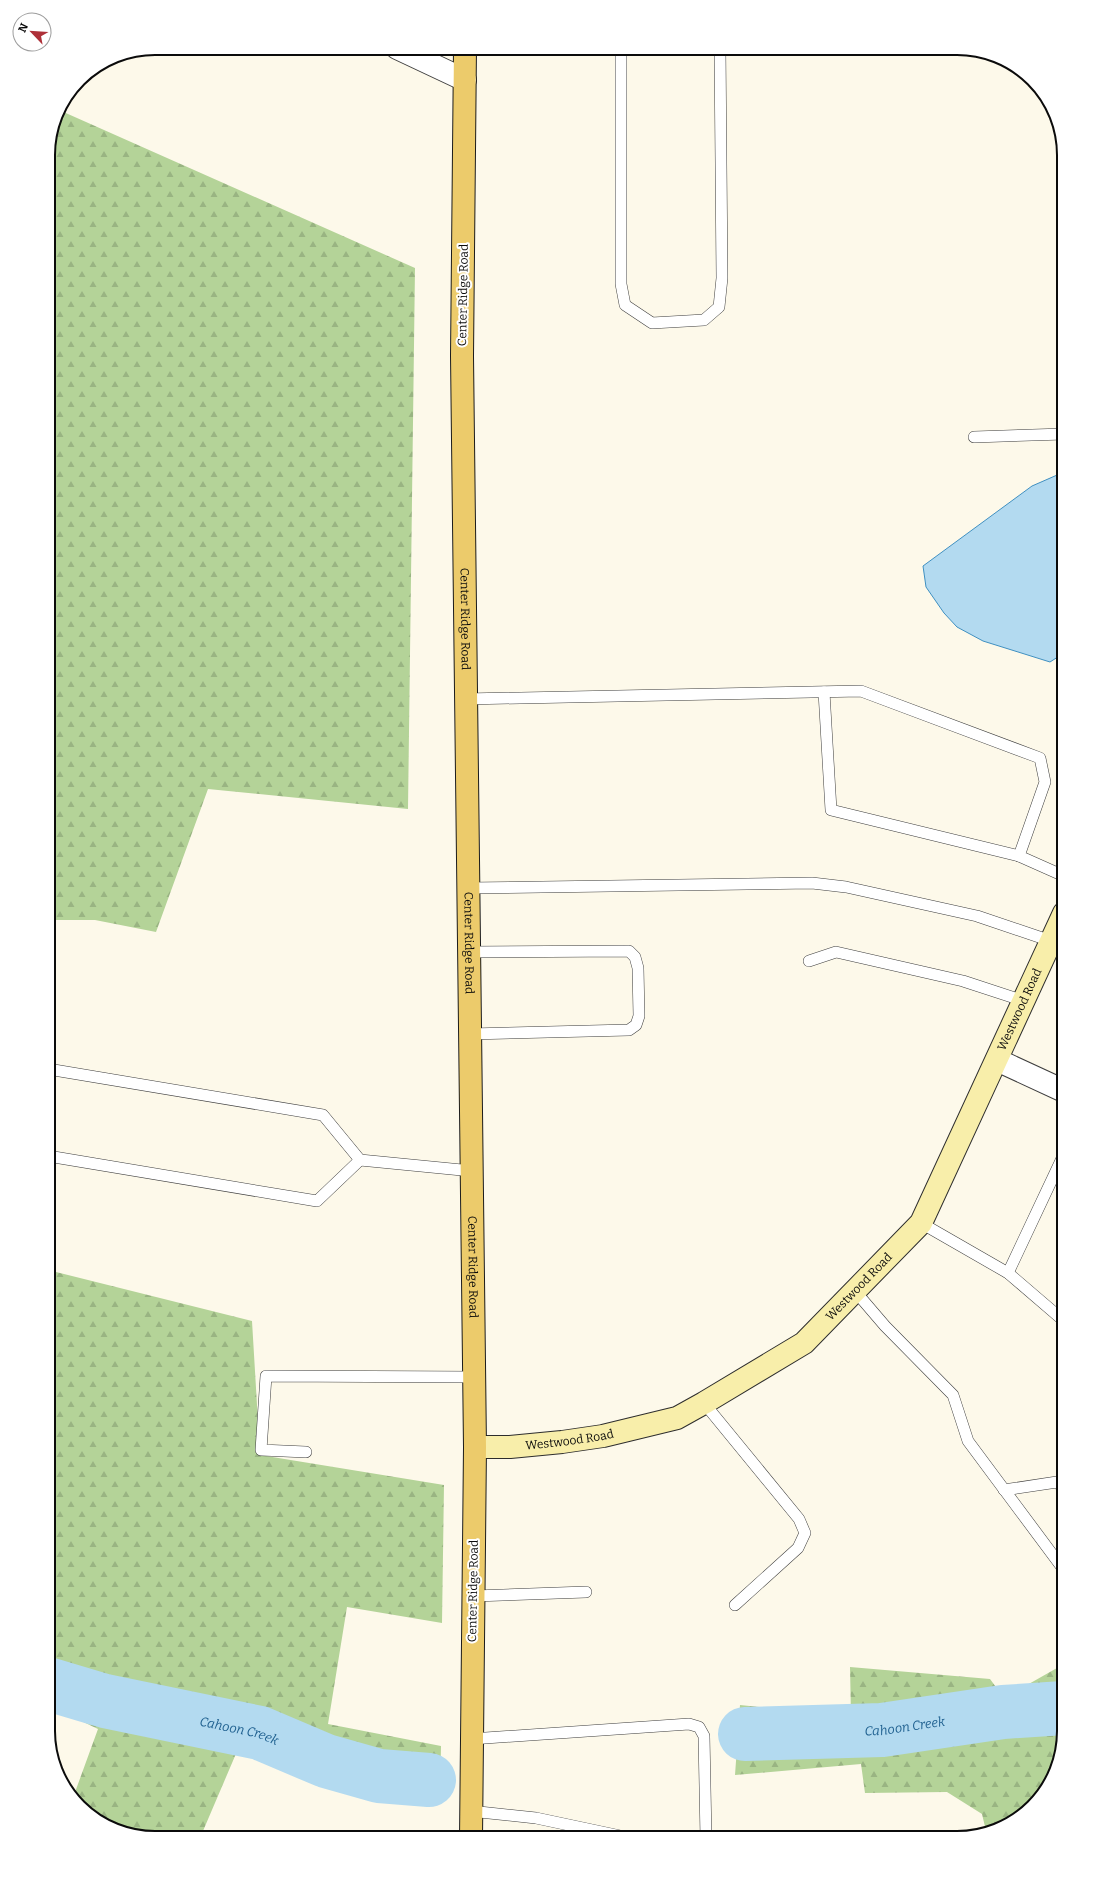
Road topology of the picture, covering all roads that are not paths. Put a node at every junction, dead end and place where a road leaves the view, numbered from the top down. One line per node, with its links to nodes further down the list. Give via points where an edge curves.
1 (412, 55): 5 (street)
2 (464, 55): 5 (main road, Center Ridge Road)
3 (621, 55): 4 (lane, via 621,284 625,305 652,323 704,320 719,307 722,278)
4 (720, 55)
5 (465, 80): 9 (main road, Center Ridge Road, via 462,356)
6 (1057, 434): 7 (lane)
7 (974, 437)
8 (824, 692): 9 (lane); 10 (lane, via 831,810); 10 (lane, via 861,691 1040,758 1045,782)
9 (466, 699): 12 (main road, Center Ridge Road)
10 (1019, 856): 11 (lane)
11 (1057, 873)
12 (469, 888): 14 (lane, via 812,883 846,887 977,916); 15 (main road, Center Ridge Road)
13 (1057, 929): 14 (street, Westwood Road)
14 (1051, 942): 17 (street, Westwood Road)
15 (469, 952): 18 (main road, Center Ridge Road); 18 (lane, via 629,951 635,957 638,968 639,1016 636,1025 629,1030)
16 (809, 961): 17 (lane, via 836,952 963,981)
17 (1024, 1001): 19 (street, Westwood Road)
18 (470, 1034): 25 (main road, Center Ridge Road)
19 (997, 1060): 21 (street); 26 (street, Westwood Road)
20 (55, 1070): 23 (lane, via 323,1115)
21 (1057, 1088)
22 (55, 1157): 23 (lane, via 317,1201)
23 (360, 1160): 25 (lane)
24 (1057, 1169): 27 (lane)
25 (472, 1171): 30 (main road, Center Ridge Road)
26 (921, 1223): 27 (lane); 28 (street, Westwood Road)
27 (1008, 1273): 29 (lane)
28 (854, 1291): 31 (street, Westwood Road, via 804,1343); 35 (lane, via 953,1394 968,1441)
29 (1057, 1315)
30 (474, 1377): 32 (main road, Center Ridge Road); 33 (lane, via 266,1376 261,1450)
31 (704, 1403): 32 (street, Westwood Road, via 677,1418 603,1436 515,1446); 39 (lane, via 799,1519 805,1533 798,1548)
32 (475, 1447): 38 (main road, Center Ridge Road)
33 (306, 1452)
34 (1057, 1482): 35 (lane)
35 (1004, 1490): 36 (lane)
36 (1057, 1561)
37 (586, 1592): 38 (lane)
38 (474, 1596): 40 (main road, Center Ridge Road)
39 (735, 1605)
40 (471, 1739): 41 (main road, Center Ridge Road); 44 (lane, via 689,1724 699,1727 704,1736)
41 (470, 1811): 42 (main road, Center Ridge Road); 43 (lane, via 536,1818)
42 (470, 1831)
43 (589, 1831)
44 (706, 1831)

